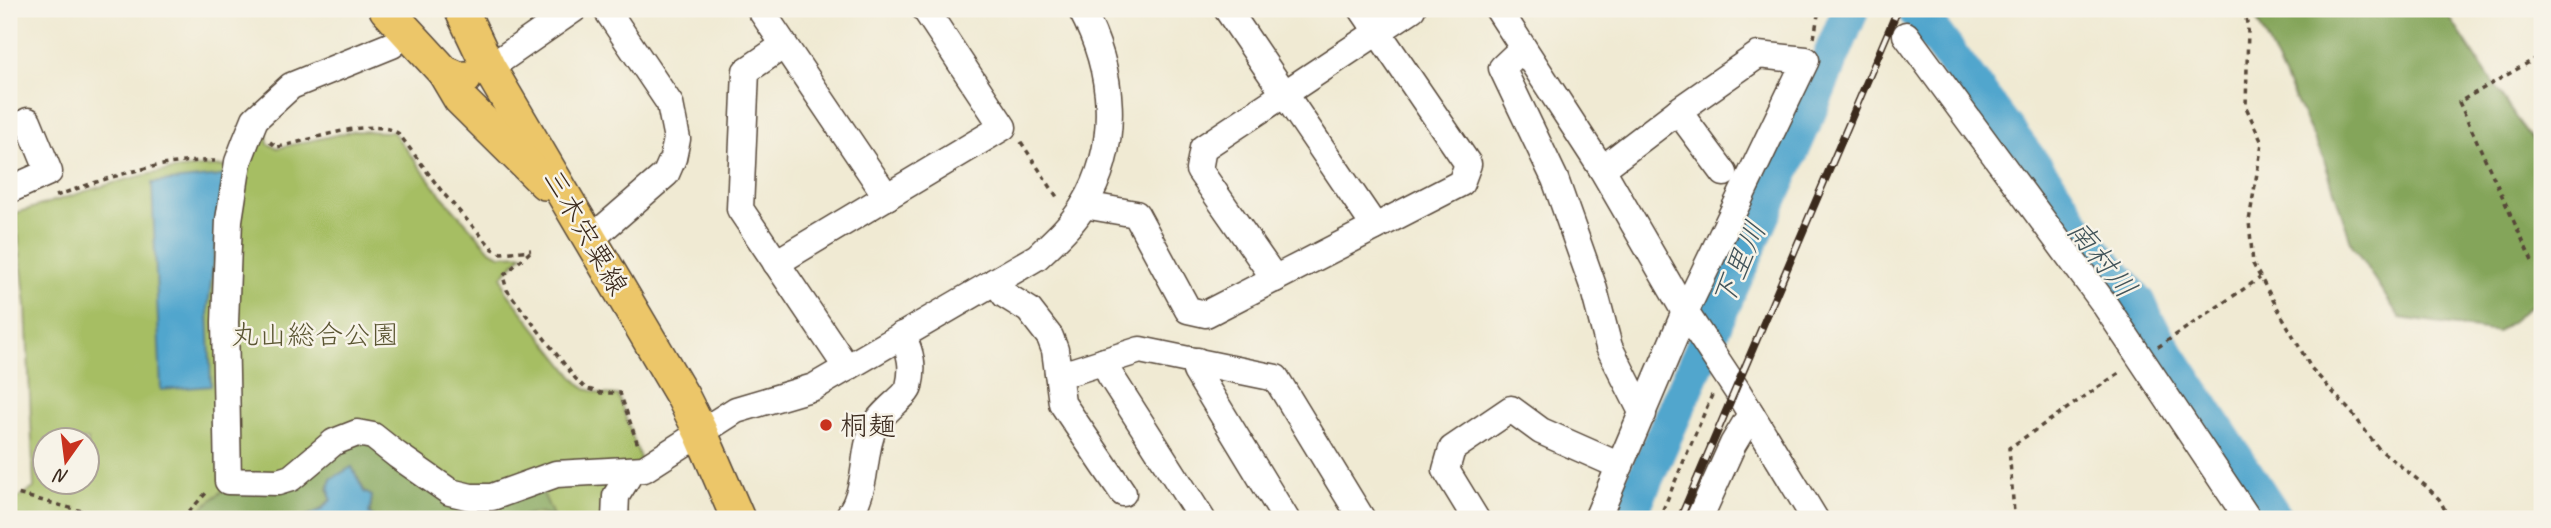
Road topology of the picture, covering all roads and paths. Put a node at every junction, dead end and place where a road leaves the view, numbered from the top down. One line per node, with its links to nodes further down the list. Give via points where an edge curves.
1 (461, 9): 20 (main road, 三木宍粟線)
2 (574, 9): 20 (street)
3 (606, 9): 35 (street, via 670,104 677,139 666,174)
4 (760, 9): 16 (street)
5 (925, 9): 26 (street)
6 (1081, 9): 33 (street, via 1096,37 1110,103 1109,137 1100,171)
7 (1227, 9): 22 (street)
8 (1362, 9): 14 (street)
9 (1412, 9): 14 (street)
10 (1498, 9): 17 (street)
11 (1819, 9): 19 (path)
12 (2244, 9): 38 (path, via 2248,27 2246,107 2262,143 2249,221 2253,264)
13 (397, 20): 21 (main road); 23 (street, via 391,45 291,86)
14 (1378, 32): 22 (street); 34 (street, via 1468,164 1461,183)
15 (1906, 34): 43 (street)
16 (783, 45): 31 (street); 37 (street, via 746,71 740,209)
17 (1523, 48): 28 (street); 49 (street, via 1502,68 1555,178 1609,347)
18 (2542, 55): 36 (path, via 2459,102)
19 (1806, 60): 24 (street, via 1758,55); 41 (street)
20 (489, 68): 21 (main road, via 460,79); 35 (main road, 三木宍粟線)
21 (444, 72): 35 (main road, via 460,99)
22 (1284, 93): 34 (street); 39 (street, via 1203,148 1199,170)
23 (276, 99): 27 (street, via 255,119); 53 (path, via 268,125 270,143 277,146 356,129 391,128 493,249 502,253 531,250 503,276 507,290 585,388 620,393)
24 (1678, 111): 28 (street); 29 (street)
25 (28, 121): 30 (street, via 49,172)
26 (1003, 127): 31 (street); 33 (path, via 1017,137)
27 (238, 162): 32 (path, via 199,160 167,165 98,181); 54 (street, via 229,220 225,322)
28 (1602, 169): 41 (street)
29 (1724, 173)
30 (9, 190)
31 (887, 197): 37 (street)
32 (47, 200)
33 (1078, 213): 39 (street, via 1136,214 1188,310 1206,314); 40 (street, via 1037,257)
34 (1375, 227): 39 (street)
35 (585, 228): 51 (main road, 三木宍粟線)
36 (2532, 261)
37 (776, 263): 46 (street)
38 (2260, 278): 43 (path); 72 (path, via 2311,368 2379,449 2439,499)
39 (1275, 279)
40 (995, 281): 42 (street); 48 (street, via 1006,295 1029,310 1050,337)
41 (1688, 316): 47 (street); 49 (street)
42 (902, 335): 46 (street); 61 (street, via 913,370 908,392 874,426 858,499)
43 (2140, 359): 70 (path, via 2009,447 2014,513); 71 (street)
44 (1105, 361): 45 (street, via 1140,350); 48 (street); 62 (street)
45 (1197, 361): 63 (street, via 1196,371); 64 (street, via 1276,378)
46 (847, 368): 51 (street, via 814,387 736,410)
47 (1722, 368): 50 (street); 67 (path)
48 (1058, 373): 56 (street, via 1062,403)
49 (1643, 414): 52 (street)
50 (1751, 414): 68 (street); 69 (street)
51 (700, 431): 53 (street, via 682,447); 60 (main road, 三木宍粟線)
52 (1620, 466): 65 (street, via 1541,431 1511,409 1452,449 1446,470); 66 (street)
53 (639, 469): 54 (street, via 556,474 492,497 471,497 450,492 373,436 357,433 334,442 291,478); 59 (street, via 629,475 616,496)
54 (228, 481): 58 (path, via 208,491)
55 (9, 492): 57 (path)
56 (1123, 493)
57 (113, 519)
58 (182, 519)
59 (615, 519)
60 (738, 519)
61 (847, 519)
62 (1202, 519)
63 (1286, 519)
64 (1362, 519)
65 (1476, 519)
66 (1597, 519)
67 (1659, 519)
68 (1699, 519)
69 (1815, 519)
70 (2010, 519)
71 (2248, 519)
72 (2450, 519)

